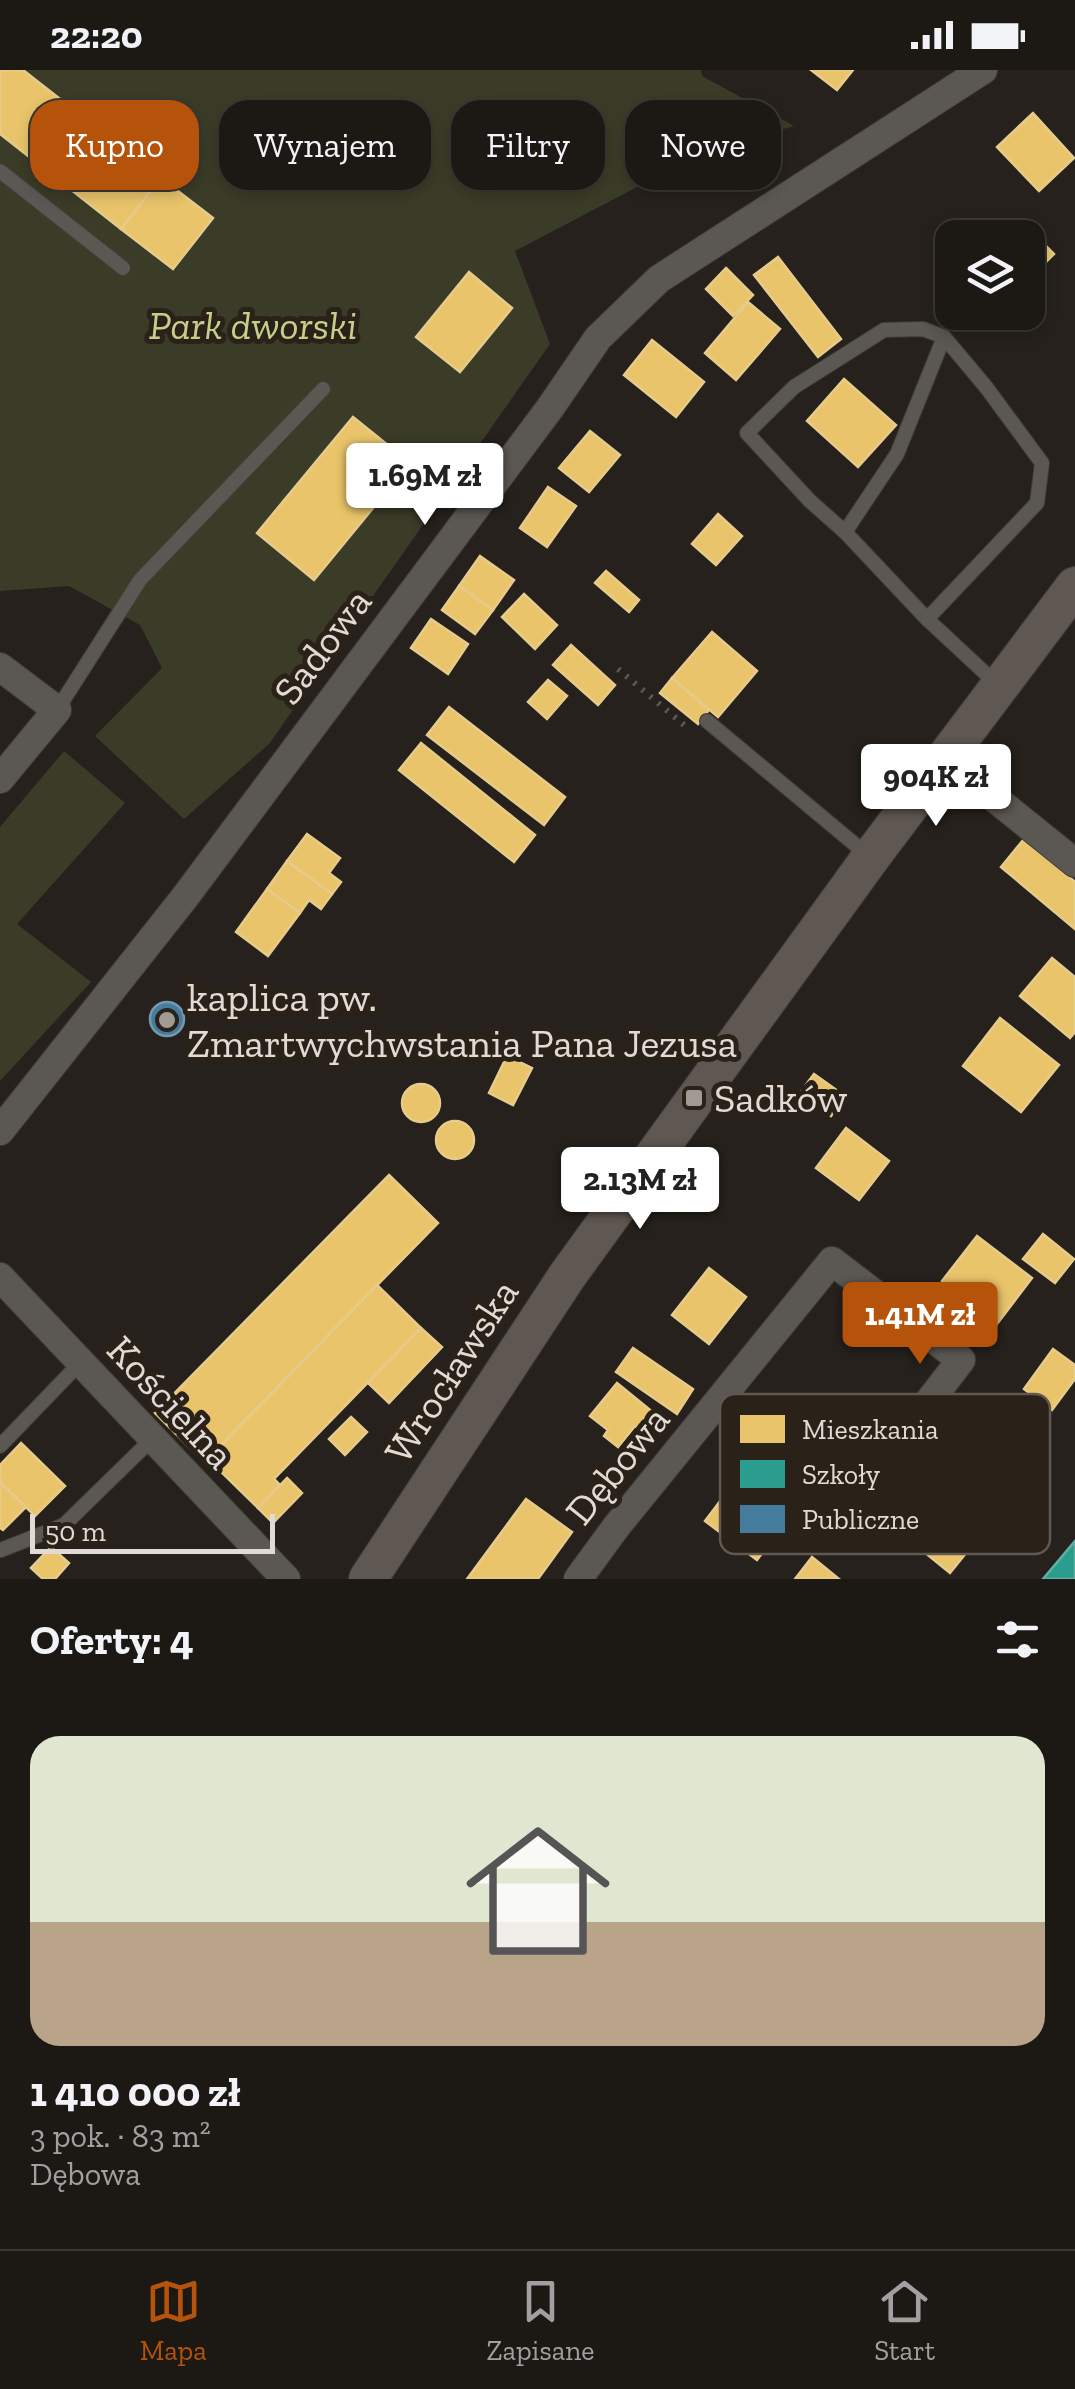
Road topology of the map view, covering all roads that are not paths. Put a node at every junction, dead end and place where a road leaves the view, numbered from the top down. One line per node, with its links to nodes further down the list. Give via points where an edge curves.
1 (983, 70): 17 (street, Sadowa, via 658,279 598,338 185,897)
2 (0, 171): 3 (lane)
3 (123, 268)
4 (944, 337): 6 (lane, via 897,454); 6 (lane, via 923,328 884,330 794,387 747,433); 8 (lane, via 1042,464 1036,503)
5 (323, 390): 11 (lane, via 140,580)
6 (845, 532): 8 (lane)
7 (1075, 586): 10 (main road, Wrocławska)
8 (927, 619): 10 (lane)
9 (0, 667): 11 (street)
10 (1000, 686): 13 (main road, Wrocławska)
11 (57, 710): 14 (street)
12 (707, 721): 15 (lane)
13 (946, 759): 15 (main road, Wrocławska); 16 (street)
14 (0, 779)
15 (871, 857): 27 (main road, Wrocławska, via 567,1276)
16 (1075, 863)
17 (0, 1131)
18 (0, 1277): 19 (street, Kościelna)
19 (80, 1364): 23 (street, Kościelna); 24 (lane)
20 (726, 1394): 21 (street, Dębowa, via 832,1261 961,1360)
21 (935, 1394)
22 (720, 1402): 28 (street, Dębowa)
23 (151, 1440): 25 (lane, via 64,1524); 26 (street, Kościelna)
24 (0, 1446)
25 (1, 1550)
26 (286, 1579)
27 (368, 1579)
28 (578, 1579)

